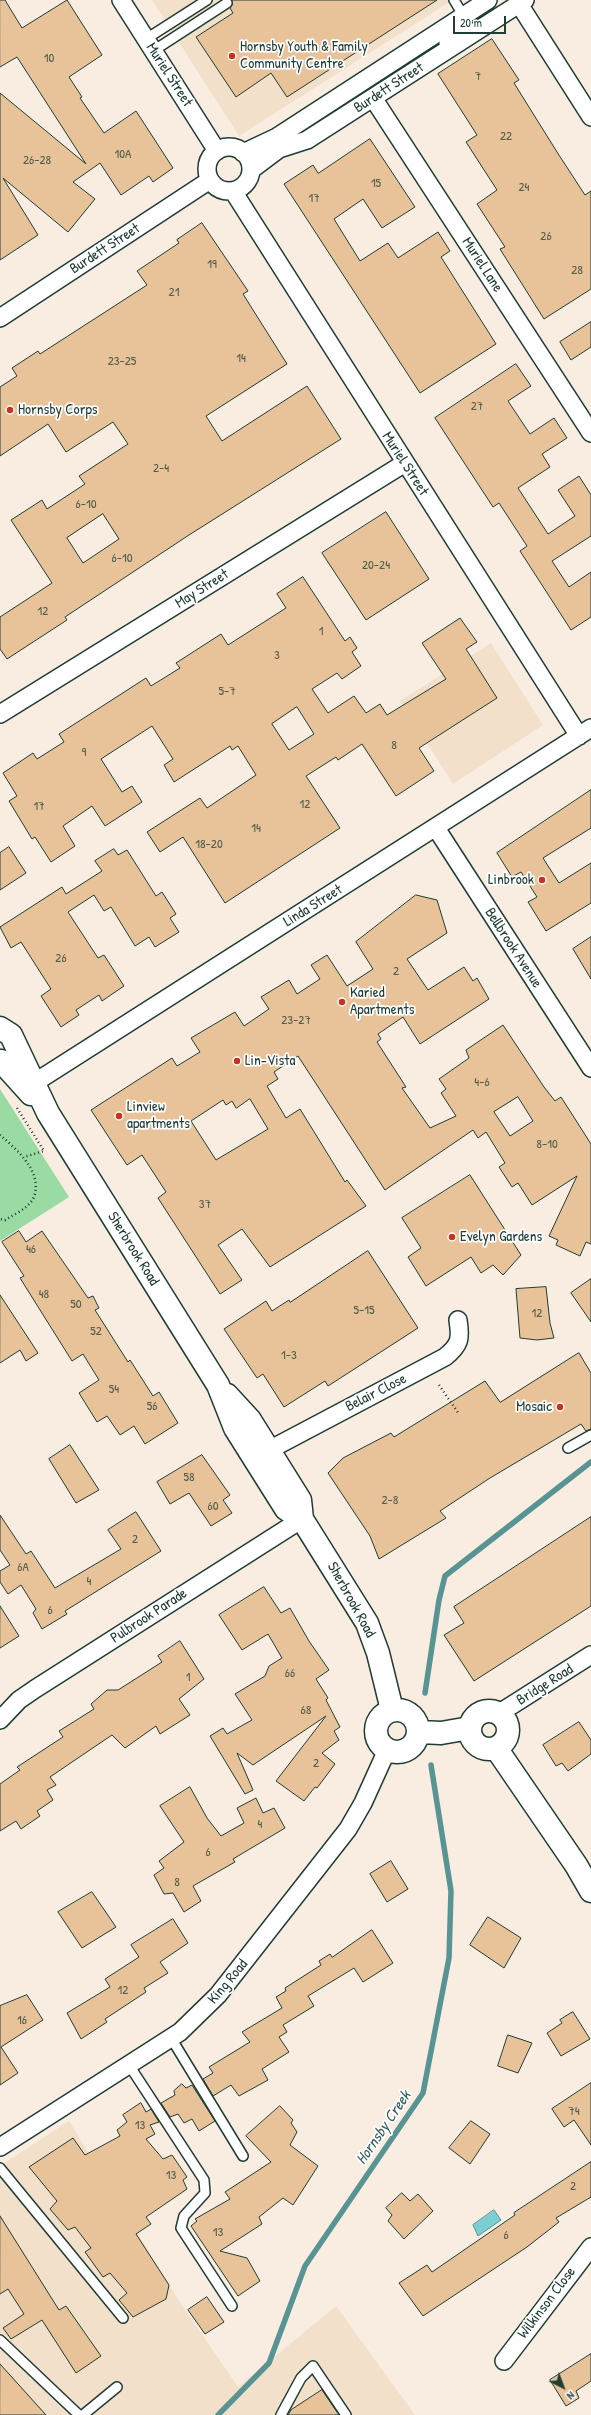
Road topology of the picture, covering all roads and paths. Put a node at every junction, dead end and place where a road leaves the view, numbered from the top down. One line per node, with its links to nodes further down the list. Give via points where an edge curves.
1 (121, 0): 8 (street, Muriel Street)
2 (207, 0): 8 (lane)
3 (454, 0): 7 (lane)
4 (488, 0): 7 (street, Burdett Street)
5 (522, 2): 9 (street, Burdett Street); 11 (street)
6 (227, 3): 8 (lane)
7 (463, 15): 9 (lane, via 464,24 452,37 427,54); 13 (street, Burdett Street, via 277,137)
8 (149, 45): 12 (street, Muriel Street)
9 (409, 75): 10 (street, Burdett Street)
10 (373, 98): 14 (street, Burdett Street, via 307,140 279,149); 18 (street, Muriel Lane)
11 (591, 117)
12 (217, 151): 13 (street, via 229,147); 15 (street, via 212,155 207,167)
13 (243, 152): 14 (street, via 250,162)
14 (251, 170): 16 (street, via 245,183)
15 (210, 180): 16 (street, via 220,189); 17 (street, Burdett Street)
16 (233, 190): 19 (street, Muriel Street)
17 (0, 318)
18 (591, 433)
19 (405, 463): 20 (street, May Street); 21 (street, Muriel Street)
20 (0, 714)
21 (585, 732): 22 (street, Linda Street)
22 (436, 828): 25 (street, Bellbrook Avenue); 26 (street, Linda Street)
23 (0, 1028): 24 (main road, Sherbrook Road, via 11,1035)
24 (5, 1056): 26 (main road, Sherbrook Road); 28 (main road, Sherbrook Road)
25 (591, 1068)
26 (34, 1083): 28 (main road, Sherbrook Road)
27 (12, 1102): 30 (path, via 44,1151)
28 (48, 1113): 33 (main road, Sherbrook Road)
29 (0, 1135): 30 (path)
30 (24, 1157): 31 (path, via 35,1181 34,1197 23,1210 5,1220)
31 (0, 1219)
32 (458, 1320): 38 (street, Belair Close, via 460,1337 454,1350 445,1358)
33 (218, 1385): 38 (main road, Sherbrook Road, via 250,1420); 39 (main road, Sherbrook Road, via 235,1428 286,1509)
34 (439, 1385): 35 (path)
35 (459, 1414)
36 (591, 1435): 37 (lane)
37 (568, 1448)
38 (269, 1450): 39 (main road, Sherbrook Road, via 300,1500)
39 (302, 1519): 41 (main road, Sherbrook Road, via 367,1623 378,1653); 43 (street, Pulbrook Parade, via 35,1689 19,1700)
40 (591, 1656): 42 (street, Bridge Road)
41 (392, 1710): 45 (main road, via 410,1714 418,1724); 47 (main road, via 380,1719 376,1733 381,1746)
42 (498, 1714): 44 (main road, via 481,1714 476,1717); 46 (main road, via 506,1722 508,1734)
43 (0, 1720)
44 (470, 1728): 45 (main road, via 441,1733); 46 (main road, via 478,1745)
45 (419, 1732): 47 (main road, via 408,1750)
46 (496, 1748): 48 (main road)
47 (387, 1750): 49 (street, King Road, via 363,1803 339,1840 218,1995)
48 (591, 1891)
49 (171, 2038): 50 (street, King Road); 52 (lane)
50 (129, 2065): 51 (street, King Road); 55 (lane, via 204,2180 205,2192 184,2216 181,2228)
51 (0, 2147)
52 (243, 2156)
53 (0, 2168): 56 (lane)
54 (591, 2247): 58 (street, Wilkinson Close)
55 (232, 2306)
56 (122, 2318)
57 (0, 2340): 60 (lane)
58 (504, 2361)
59 (117, 2387): 61 (lane)
60 (79, 2415)
61 (83, 2415)
62 (281, 2415): 63 (lane, via 301,2378 313,2366)
63 (346, 2415)

